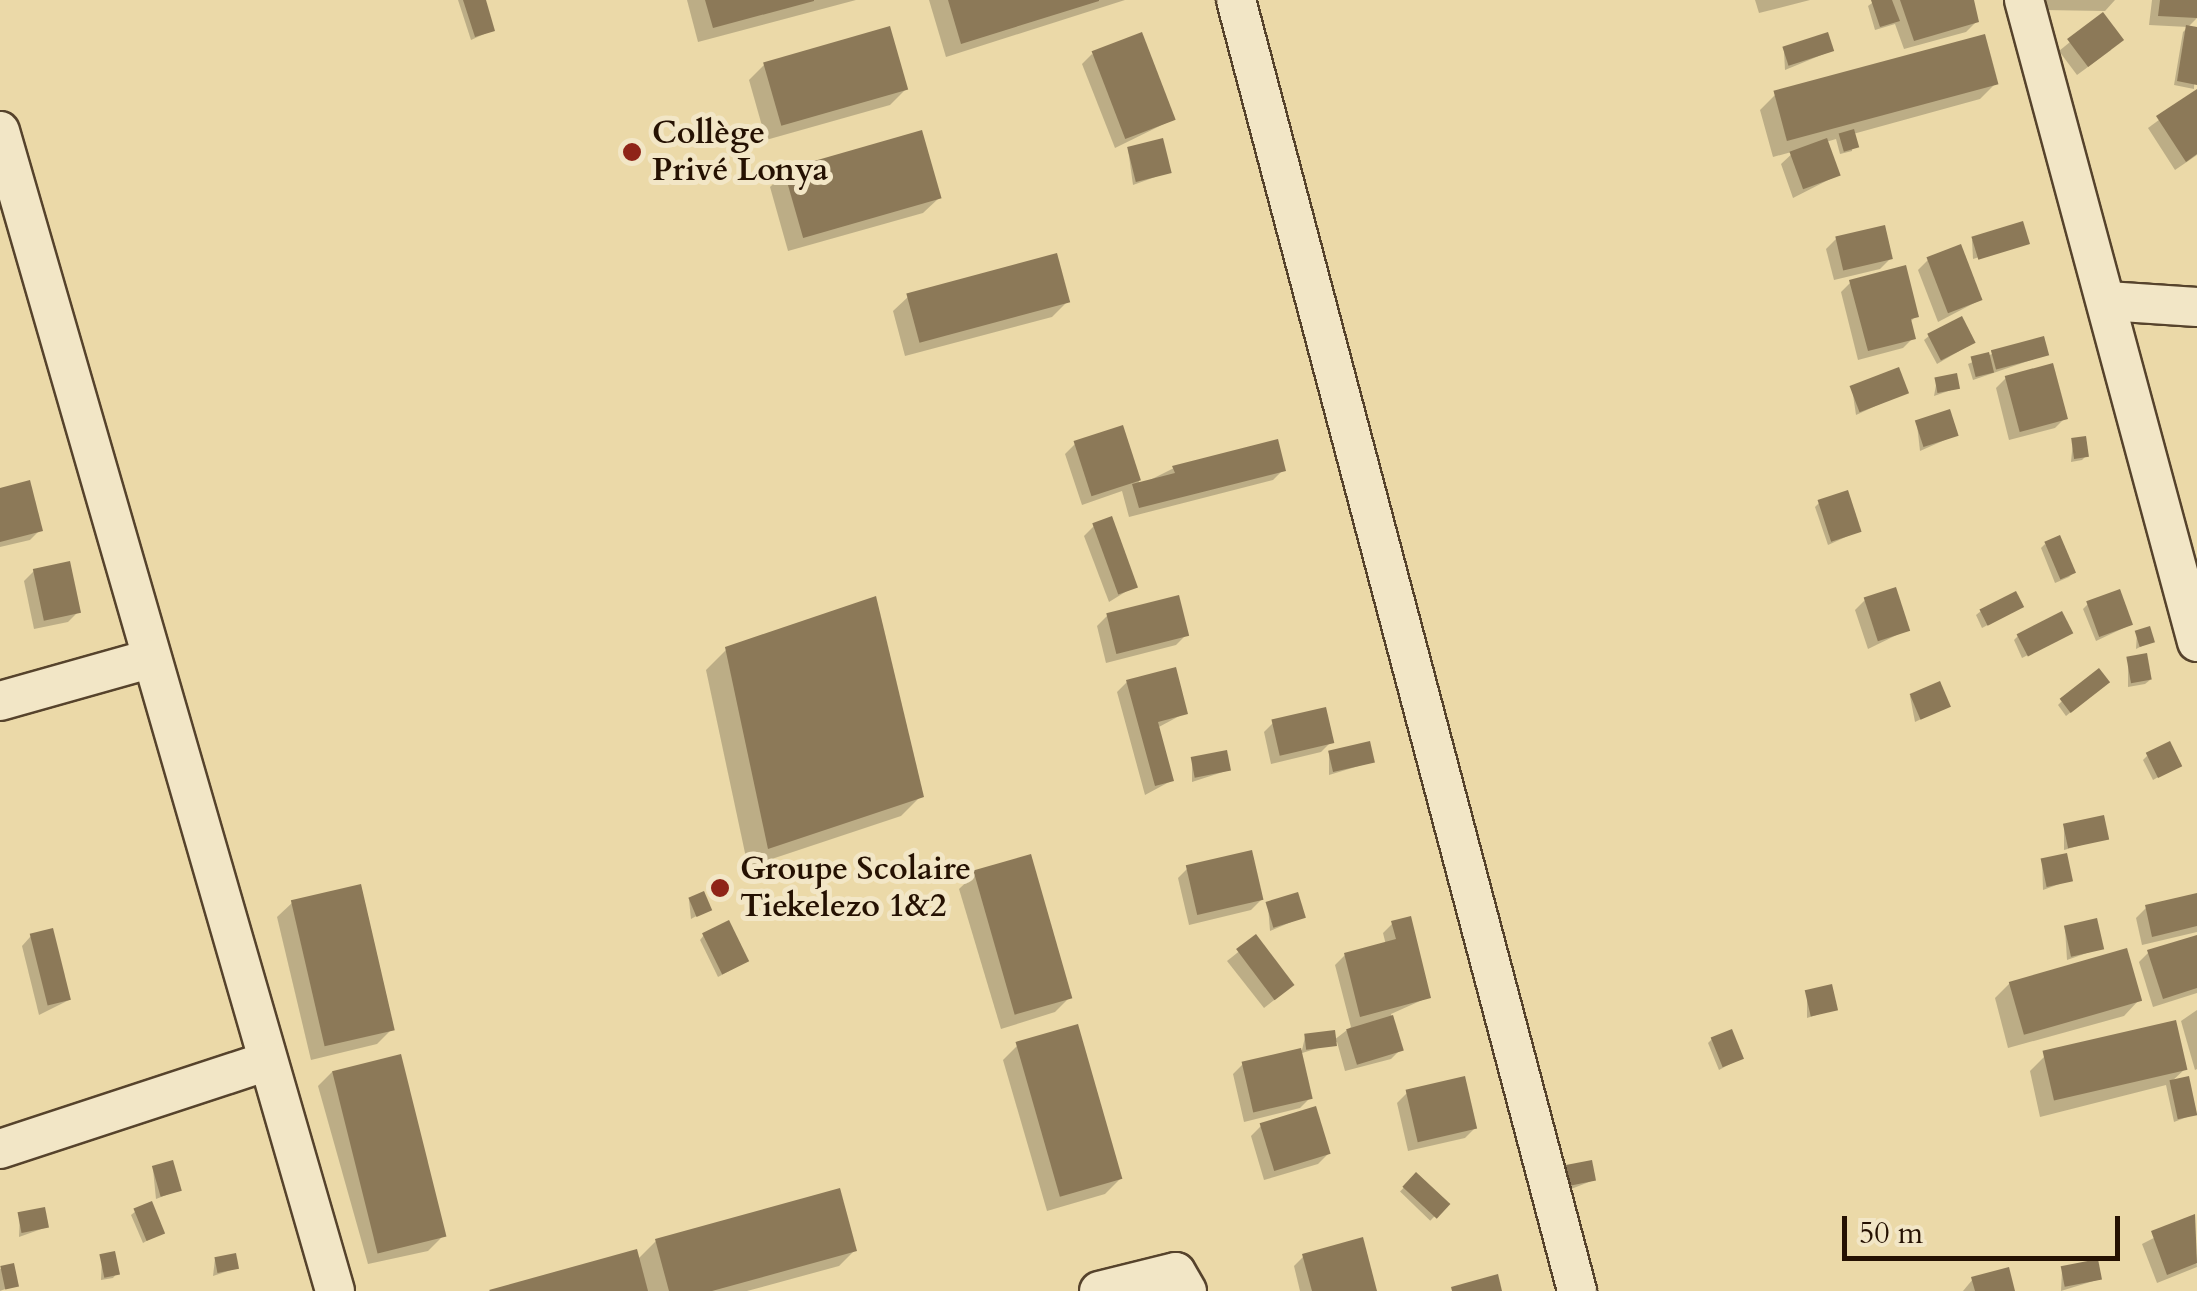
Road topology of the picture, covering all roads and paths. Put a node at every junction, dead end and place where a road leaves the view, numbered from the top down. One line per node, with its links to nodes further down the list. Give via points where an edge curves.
1 (1236, 0): 15 (street)
2 (2024, 0): 5 (street)
3 (0, 131): 4 (street)
4 (13, 228): 8 (street)
5 (2107, 301): 6 (street); 7 (street)
6 (2197, 307)
7 (2197, 642)
8 (149, 660): 9 (street); 10 (street)
9 (0, 701)
10 (267, 1062): 11 (street); 12 (street)
11 (0, 1149)
12 (335, 1291)
13 (1100, 1291): 14 (street, via 1176,1272)
14 (1187, 1291)
15 (1577, 1291)

